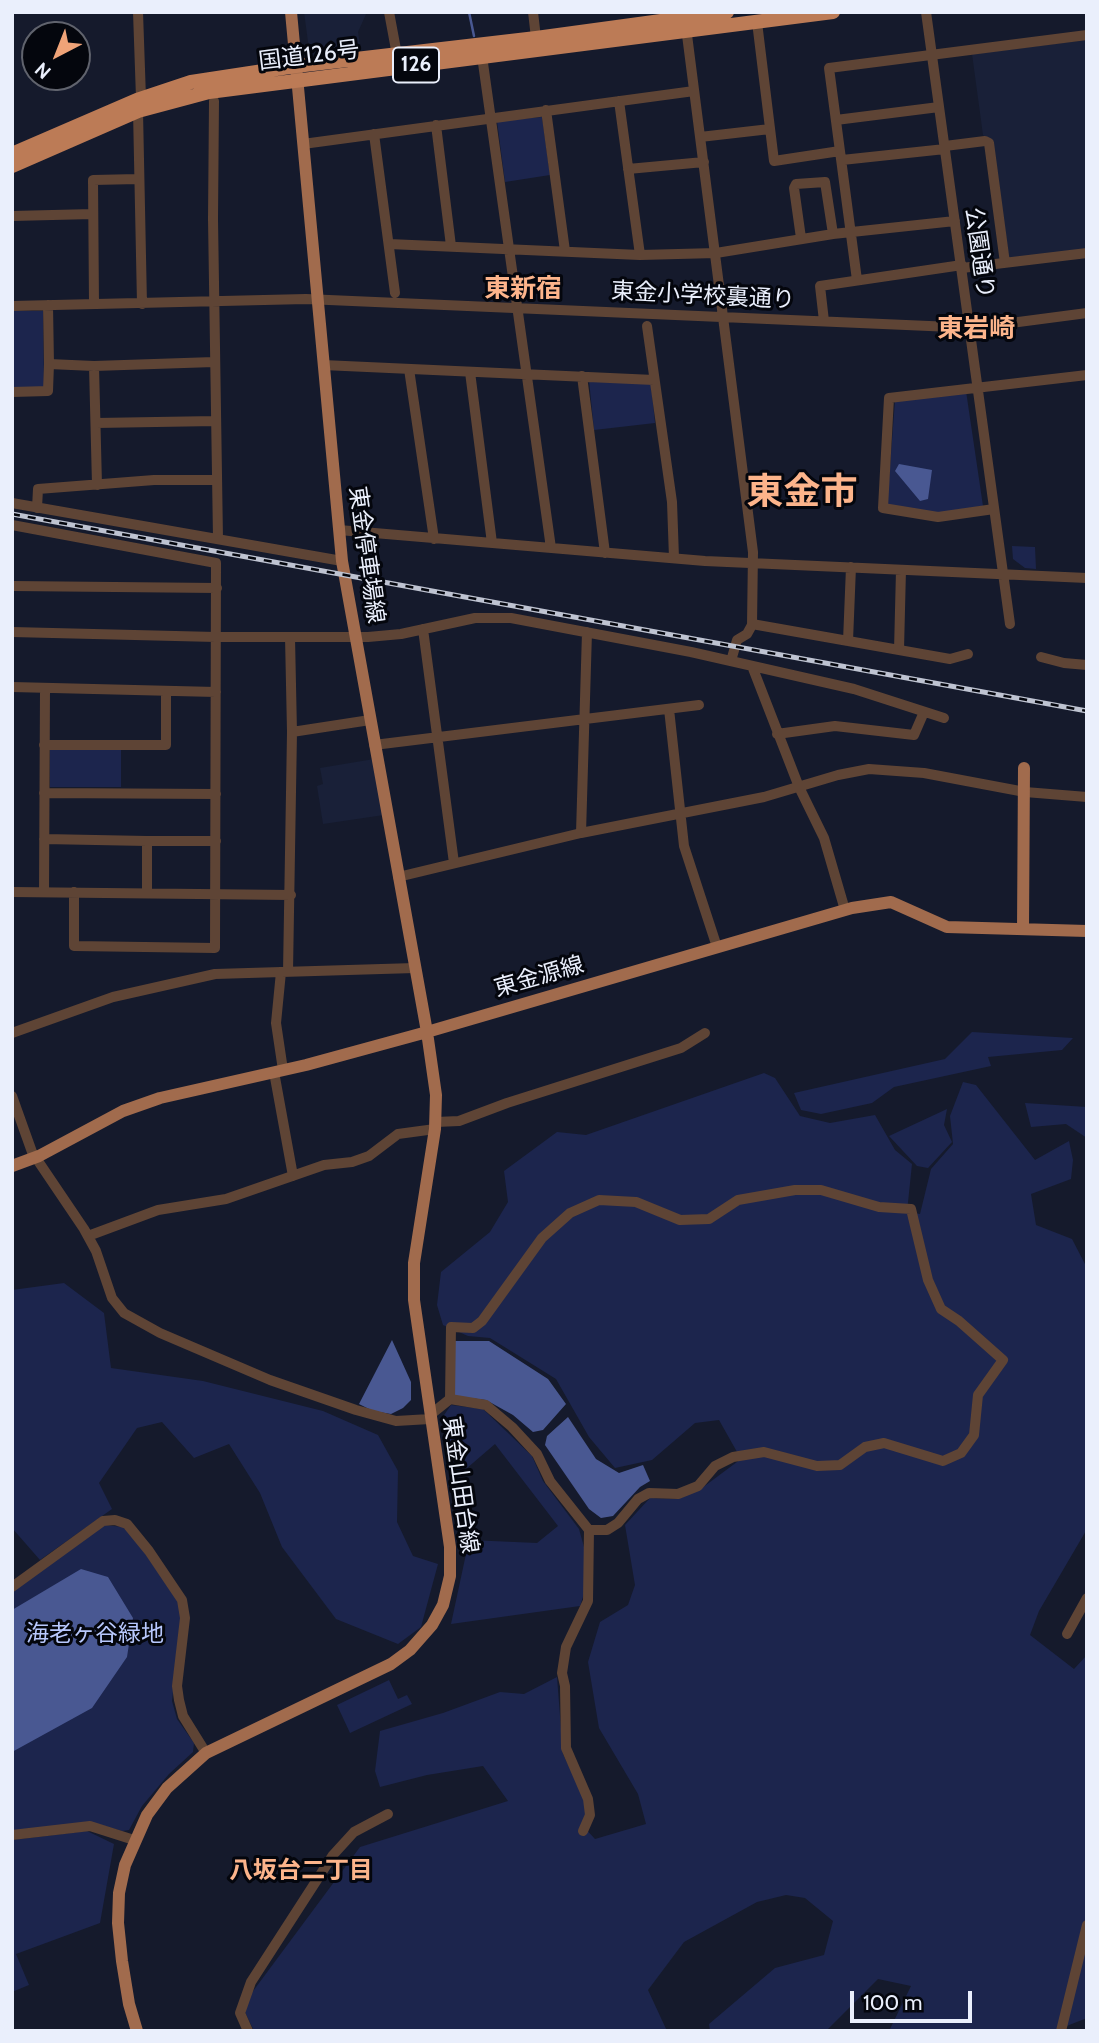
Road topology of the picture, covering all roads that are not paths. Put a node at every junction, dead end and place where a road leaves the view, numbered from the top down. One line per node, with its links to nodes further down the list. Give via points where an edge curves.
1 (138, 12): 19 (street)
2 (291, 12): 15 (main road, 東金停車場線)
3 (389, 12): 12 (street)
4 (533, 12): 11 (street)
5 (727, 12): 8 (highway, 国道126号 / 126)
6 (833, 12): 9 (highway, 国道126号 / 126)
7 (926, 12): 14 (street, 公園通り)
8 (684, 20): 9 (highway, 国道126号 / 126); 11 (highway, 国道126号 / 126); 13 (highway, 国道126号 / 126); 16 (street)
9 (757, 22): 25 (street)
10 (1087, 35): 14 (street)
11 (536, 38): 12 (highway, 国道126号 / 126)
12 (397, 55): 15 (highway, 国道126号 / 126)
13 (482, 56): 15 (highway, 国道126号 / 126); 22 (street)
14 (932, 57): 20 (street, 公園通り); 23 (street, via 829,68)
15 (297, 73): 19 (highway, 国道126号 / 126, via 170,102); 19 (highway, 国道126号 / 126, via 191,82); 28 (main road, 東金停車場線)
16 (694, 91): 18 (street); 27 (street)
17 (214, 101): 54 (street)
18 (619, 101): 21 (street); 34 (street)
19 (139, 103): 30 (highway, 国道126号 / 126); 33 (highway, 国道126号 / 126); 35 (street)
20 (939, 107): 23 (street); 29 (street, 公園通り)
21 (545, 110): 22 (street); 45 (street)
22 (491, 118): 24 (street); 44 (street)
23 (836, 120): 31 (street)
24 (436, 125): 26 (street); 43 (street)
25 (770, 129): 27 (street); 31 (street, via 774,161)
26 (374, 134): 28 (street); 42 (street)
27 (700, 137): 32 (street)
28 (303, 144): 53 (main road, 東金停車場線)
29 (945, 148): 31 (street); 38 (street, 公園通り); 49 (street, via 989,142)
30 (12, 154)
31 (841, 155): 39 (street)
32 (704, 162): 34 (street); 46 (street)
33 (12, 166)
34 (628, 170): 48 (street)
35 (138, 179): 36 (street, via 93,180); 56 (street)
36 (93, 214): 37 (street); 55 (street)
37 (12, 216)
38 (956, 221): 39 (street); 50 (street, 公園通り)
39 (852, 232): 40 (street); 51 (street)
40 (833, 234): 41 (street); 41 (street, via 825,182 796,184)
41 (801, 238): 46 (street)
42 (389, 244): 43 (street); 52 (street)
43 (451, 246): 44 (street)
44 (509, 249): 45 (street); 59 (street)
45 (565, 251): 48 (street)
46 (716, 253): 48 (street); 61 (street)
47 (1087, 253): 49 (street)
48 (640, 255)
49 (1005, 263): 50 (street)
50 (962, 267): 51 (street); 64 (street, 公園通り)
51 (857, 280): 62 (street, via 820,286)
52 (395, 293)
53 (317, 299): 54 (street, 東金小学校裏通り); 59 (street, 東金小学校裏通り); 67 (main road, 東金停車場線)
54 (214, 303): 56 (street, 東金小学校裏通り); 65 (street)
55 (94, 304): 56 (street, 東金小学校裏通り); 57 (street, 東金小学校裏通り)
56 (142, 304)
57 (48, 305): 58 (street, 東金小学校裏通り); 66 (street)
58 (12, 306)
59 (518, 307): 61 (street, 東金小学校裏通り); 71 (street)
60 (1087, 313): 64 (street, 東金小学校裏通り)
61 (724, 316): 62 (street, 東金小学校裏通り); 93 (street)
62 (824, 321): 64 (street, 東金小学校裏通り)
63 (647, 326): 74 (street)
64 (970, 327): 75 (street, 公園通り)
65 (215, 362): 68 (street); 77 (street)
66 (49, 364): 68 (street); 76 (street, via 48,391)
67 (323, 365): 69 (street); 85 (main road, 東金停車場線)
68 (94, 366): 78 (street)
69 (409, 369): 70 (street); 87 (street)
70 (470, 372): 71 (street); 88 (street)
71 (525, 375): 73 (street); 89 (street)
72 (1087, 375): 75 (street)
73 (582, 376): 74 (street); 90 (street)
74 (654, 380): 91 (street, via 672,502)
75 (978, 387): 83 (street, 公園通り); 83 (street, via 890,398 883,508 938,517)
76 (12, 392)
77 (216, 421): 78 (street); 79 (street)
78 (96, 423): 80 (street)
79 (217, 480): 80 (street); 86 (street)
80 (97, 485): 82 (street, via 38,489)
81 (12, 503): 82 (street)
82 (37, 508): 86 (street)
83 (994, 509): 96 (street, 公園通り)
84 (12, 525): 99 (street, via 216,563)
85 (339, 530): 87 (street); 92 (main road, 東金停車場線)
86 (218, 539): 92 (street)
87 (435, 539): 88 (street)
88 (492, 543): 89 (street)
89 (551, 548): 90 (street)
90 (605, 552): 91 (street)
91 (674, 558): 93 (street)
92 (342, 561): 105 (main road, 東金停車場線)
93 (753, 563): 94 (street); 100 (street)
94 (851, 567): 95 (street); 108 (street)
95 (901, 570): 96 (street); 109 (street)
96 (1003, 575): 97 (street); 101 (street, 公園通り)
97 (1087, 578)
98 (12, 586): 99 (street)
99 (217, 588): 106 (street)
100 (752, 624): 108 (street); 112 (street, via 737,640)
101 (1010, 624)
102 (423, 629): 104 (street, via 493,617); 105 (street); 127 (street)
103 (12, 632): 106 (street)
104 (587, 632): 112 (street); 122 (street)
105 (355, 636): 107 (street); 124 (main road, 東金停車場線)
106 (216, 637): 107 (street); 118 (street)
107 (290, 637): 125 (street)
108 (848, 641): 109 (street)
109 (899, 650): 110 (street, via 950,659)
110 (968, 654)
111 (1041, 657): 113 (street)
112 (731, 661): 114 (street)
113 (1087, 665)
114 (751, 666): 121 (street, via 854,689); 126 (street)
115 (12, 687): 116 (street)
116 (45, 689): 117 (street); 128 (street)
117 (166, 691): 118 (street); 128 (street, via 166,745)
118 (216, 692): 134 (street)
119 (699, 705): 120 (street)
120 (669, 709): 122 (street); 136 (street)
121 (924, 712): 123 (street); 126 (street, via 914,735 835,726)
122 (584, 718): 127 (street); 137 (street)
123 (944, 719)
124 (370, 720): 125 (street); 129 (main road, 東金停車場線)
125 (292, 732): 148 (street)
126 (777, 734): 131 (street)
127 (438, 738): 129 (street); 141 (street)
128 (44, 745): 133 (street)
129 (374, 745): 142 (main road, 東金停車場線)
130 (1024, 768): 132 (main road)
131 (799, 787): 132 (street, via 869,769 924,773); 136 (street); 149 (street, via 824,838)
132 (1025, 792): 135 (street); 150 (main road)
133 (44, 793): 134 (street); 138 (street)
134 (216, 794): 140 (street)
135 (1087, 797)
136 (680, 814): 137 (street); 152 (street, via 684,846)
137 (581, 834): 141 (street)
138 (44, 839): 139 (street); 144 (street)
139 (147, 841): 140 (street); 146 (street)
140 (216, 841): 147 (street)
141 (454, 863): 142 (street)
142 (398, 877): 153 (main road, 東金停車場線)
143 (12, 892): 144 (street)
144 (44, 892): 145 (street)
145 (74, 892): 146 (street); 147 (street, via 74,946 215,948)
146 (147, 893): 147 (street)
147 (216, 893): 148 (street)
148 (291, 895): 154 (street)
149 (845, 910): 150 (main road, 東金源線, via 891,902 947,927); 152 (main road, 東金源線)
150 (1023, 929): 151 (main road, 東金源線)
151 (1087, 931)
152 (717, 947): 156 (main road, 東金源線)
153 (415, 968): 154 (street); 156 (main road, 東金停車場線)
154 (285, 972): 155 (street, via 215,974 144,989); 158 (street, via 276,1023)
155 (12, 1032)
156 (427, 1032): 158 (main road, 東金源線); 160 (main road, 東金山田台線, via 436,1096)
157 (705, 1033): 160 (street, via 681,1048)
158 (279, 1071): 161 (main road, 東金源線, via 146,1103); 163 (street)
159 (12, 1096): 161 (street)
160 (435, 1126): 163 (street, via 398,1134 369,1156 352,1162 324,1165); 166 (main road, 東金山田台線, via 414,1263 414,1300)
161 (36, 1158): 162 (main road, 東金源線); 164 (street)
162 (12, 1166)
163 (293, 1176): 164 (street, via 226,1199 158,1210)
164 (88, 1236): 166 (street, via 112,1298 124,1312 160,1333 270,1380 374,1417 396,1421)
165 (450, 1399): 166 (street); 167 (street, via 486,1405 512,1427 537,1454 550,1481); 167 (street, via 451,1327 473,1328 482,1321 542,1238 570,1213 599,1200 636,1202 680,1220 709,1219 738,1200 796,1189 821,1190 879,1207 911,1209 928,1280 941,1309 1003,1360 978,1395 974,1435 961,1453 943,1461 884,1443 865,1447 840,1465 817,1466 764,1452 733,1457 715,1466 698,1486 678,1493 649,1493 607,1530)
166 (430, 1417): 171 (main road, 東金山田台線, via 450,1547 450,1576 432,1625 391,1664)
167 (589, 1530): 173 (street, via 588,1601 566,1647 562,1674 565,1748 588,1799 590,1815)
168 (12, 1587): 171 (street, via 103,1521 127,1524 182,1600 185,1618 179,1700 183,1716)
169 (1087, 1598): 170 (street)
170 (1068, 1634)
171 (206, 1753): 175 (main road, 東金山田台線, via 167,1788)
172 (388, 1814): 178 (street, via 354,1832 333,1855 258,1970 240,2013)
173 (583, 1831)
174 (12, 1835): 175 (street, via 90,1826)
175 (134, 1840): 177 (main road, 東金山田台線, via 119,1894 118,1923)
176 (1087, 1925): 179 (street)
177 (137, 2031)
178 (248, 2031)
179 (1061, 2031)

